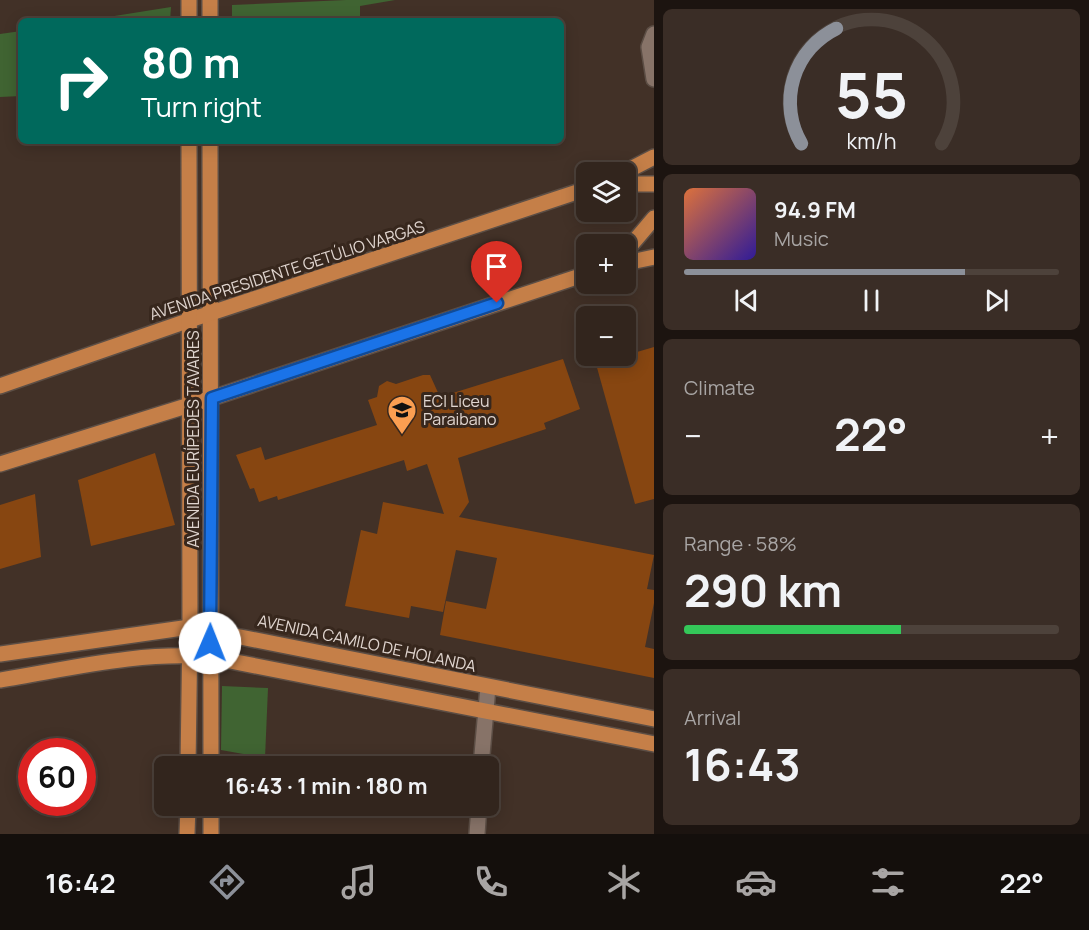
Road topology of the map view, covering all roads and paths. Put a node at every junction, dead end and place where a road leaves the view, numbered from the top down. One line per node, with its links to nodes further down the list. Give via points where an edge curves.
1 (189, 0): 3 (main road)
2 (210, 0): 4 (main road)
3 (189, 18)
4 (210, 18)
5 (654, 34): 6 (street, via 649,47)
6 (654, 79)
7 (189, 144): 20 (main road, AVENIDA EURÍPEDES TAVARES)
8 (210, 144): 19 (main road, AVENIDA EURÍPEDES TAVARES)
9 (654, 157): 10 (main road)
10 (636, 167)
11 (636, 184): 12 (main road)
12 (654, 184)
13 (576, 192): 19 (main road, AVENIDA PRESIDENTE GETÚLIO VARGAS)
14 (654, 218): 15 (main road)
15 (636, 239)
16 (654, 257): 17 (main road)
17 (636, 261)
18 (576, 277): 22 (main road)
19 (212, 313): 20 (main road, AVENIDA PRESIDENTE GETÚLIO VARGAS); 22 (main road, AVENIDA EURÍPEDES TAVARES)
20 (190, 320): 21 (main road, AVENIDA PRESIDENTE GETÚLIO VARGAS); 23 (main road, AVENIDA EURÍPEDES TAVARES)
21 (0, 386)
22 (212, 398): 23 (main road); 26 (main road, AVENIDA EURÍPEDES TAVARES)
23 (189, 404): 24 (main road); 25 (main road, AVENIDA EURÍPEDES TAVARES)
24 (0, 464)
25 (190, 627): 26 (main road, AVENIDA CAMILO DE HOLANDA); 27 (main road, AVENIDA CAMILO DE HOLANDA); 28 (main road, AVENIDA EURÍPEDES TAVARES)
26 (211, 629): 29 (main road, AVENIDA EURÍPEDES TAVARES); 31 (main road, AVENIDA CAMILO DE HOLANDA)
27 (0, 654)
28 (189, 655): 29 (main road); 30 (main road, via 140,658); 35 (main road, AVENIDA EURÍPEDES TAVARES)
29 (210, 657): 32 (main road); 36 (main road, AVENIDA EURÍPEDES TAVARES)
30 (0, 680)
31 (488, 687): 32 (street); 33 (main road, AVENIDA CAMILO DE HOLANDA)
32 (484, 710): 34 (main road); 37 (street)
33 (654, 719)
34 (654, 744)
35 (188, 756)
36 (210, 756)
37 (482, 756)
38 (188, 816): 41 (main road)
39 (211, 816): 42 (main road)
40 (478, 816): 43 (street)
41 (187, 834)
42 (211, 834)
43 (477, 834)

